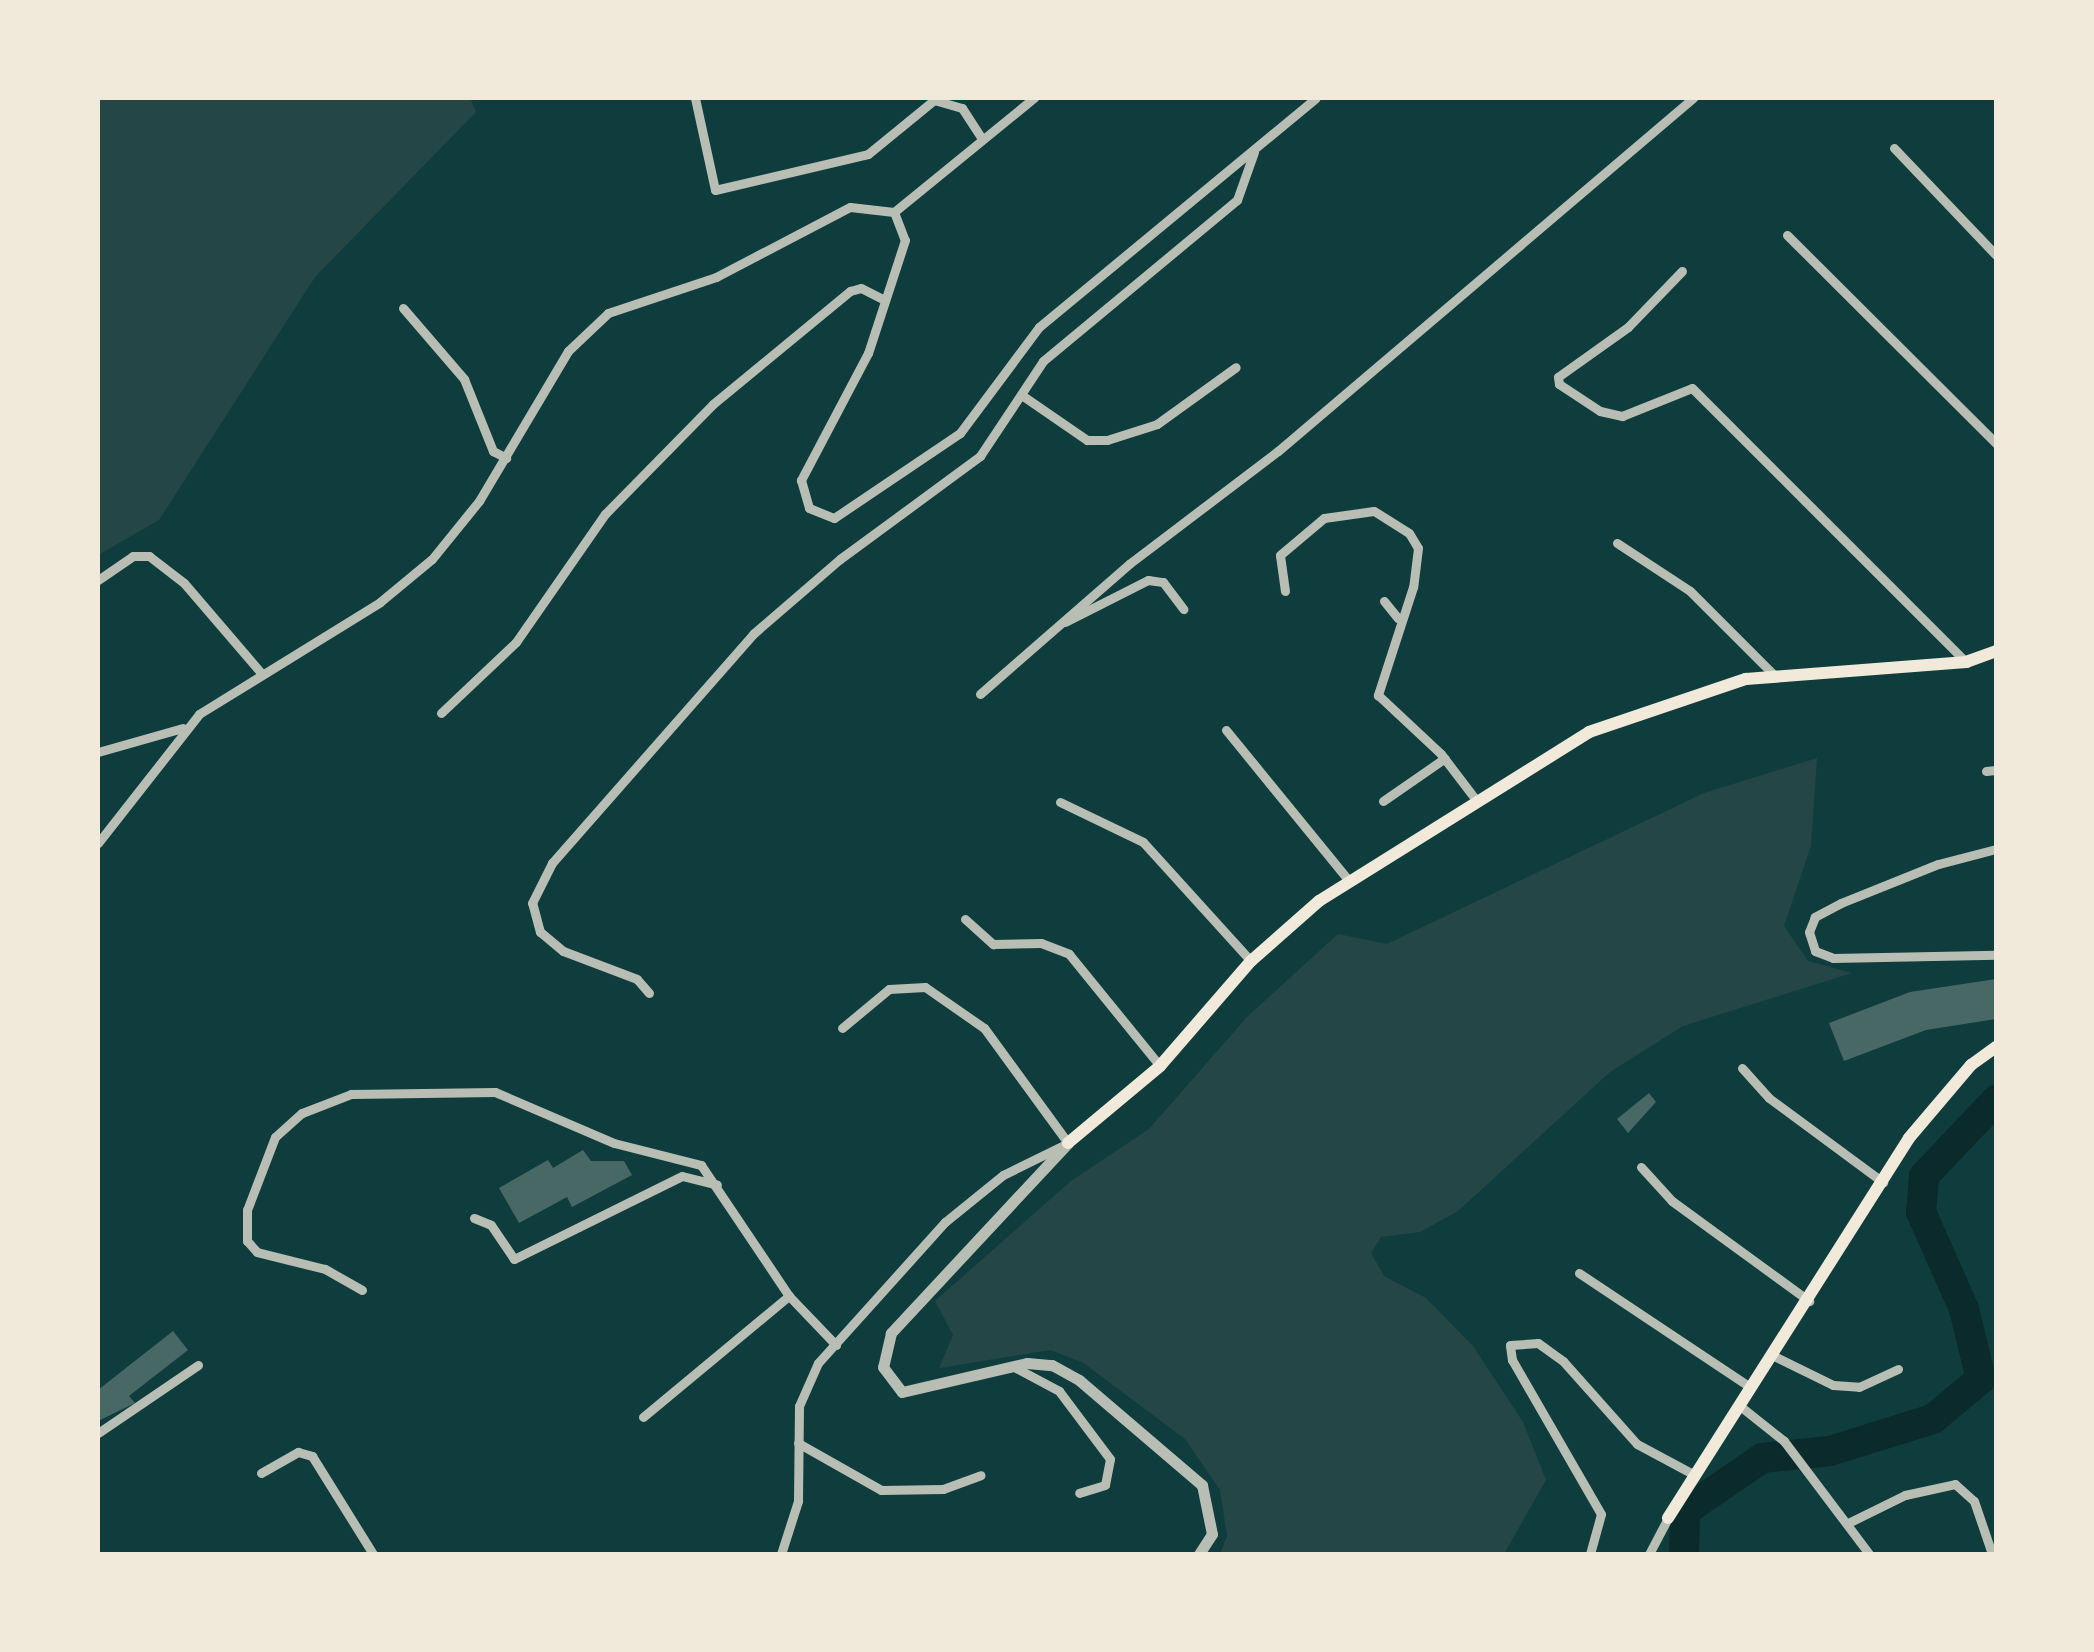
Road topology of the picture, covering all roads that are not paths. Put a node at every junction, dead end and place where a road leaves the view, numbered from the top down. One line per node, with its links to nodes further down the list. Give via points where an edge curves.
1 (696, 98): 5 (street, via 715,190 868,154 934,100 962,108)
2 (1034, 98): 5 (street)
3 (1316, 98): 7 (street)
4 (1693, 98): 24 (street, via 1290,440)
5 (981, 137): 8 (street)
6 (1894, 148): 10 (street)
7 (1255, 150): 12 (street, via 1039,327 960,433 848,512 825,518 803,501 801,480 853,386); 15 (street, via 1237,200 1054,351)
8 (894, 212): 12 (street, via 905,240); 17 (street, via 850,207 716,277 608,313 568,350)
9 (1787, 236): 16 (street)
10 (1996, 255)
11 (1682, 270): 26 (street, via 1628,326 1558,377 1560,384 1600,411 1622,416 1692,388)
12 (885, 300): 30 (street, via 861,288 850,291 713,404 606,514 516,642)
13 (403, 308): 17 (street, via 464,379 493,450)
14 (1236, 367): 15 (street, via 1156,424 1106,440 1086,440)
15 (1023, 396): 44 (street, via 980,456 840,559 753,634 536,884 533,920 554,946 620,970)
16 (1996, 443)
17 (506, 458): 27 (street, via 457,532 403,585)
18 (1616, 543): 28 (street, via 1678,581)
19 (98, 580): 27 (street, via 133,556 149,556 184,583)
20 (1285, 591): 23 (street, via 1280,556 1324,518 1349,510 1394,519 1418,548 1413,587)
21 (1384, 601): 23 (street)
22 (1183, 609): 24 (street, via 1163,582 1148,580)
23 (1398, 618): 34 (street, via 1378,694)
24 (1055, 626): 29 (street)
25 (1996, 651): 26 (main road)
26 (1966, 662): 28 (main road)
27 (262, 674): 31 (street)
28 (1774, 675): 35 (main road, via 1621,718)
29 (980, 694)
30 (441, 712)
31 (186, 727): 33 (street); 38 (street)
32 (1226, 730): 40 (street)
33 (98, 752)
34 (1445, 758): 35 (street); 36 (street)
35 (1476, 800): 40 (main road)
36 (1383, 801)
37 (1060, 802): 43 (street, via 1143,842)
38 (98, 843)
39 (1996, 849): 42 (street, via 1841,903 1815,917 1809,932 1815,951 1834,958)
40 (1349, 881): 43 (main road)
41 (965, 919): 47 (street, via 993,944 1041,943 1069,954)
42 (1996, 955)
43 (1251, 961): 47 (main road)
44 (649, 993)
45 (842, 1028): 49 (street, via 889,989 925,988 984,1028)
46 (1996, 1047): 51 (main road, via 1934,1106)
47 (1160, 1066): 49 (main road)
48 (1742, 1068): 51 (street, via 1768,1098)
49 (1068, 1143): 58 (street, via 1003,1175 945,1222); 61 (street, via 970,1242 891,1333 883,1354 890,1381 902,1392)
50 (1641, 1167): 57 (street, via 1672,1201)
51 (1883, 1182): 57 (main road)
52 (719, 1186): 53 (street, via 682,1176 514,1260 491,1225); 55 (street, via 701,1165 614,1143 495,1092 350,1094 302,1113 275,1137 244,1227 257,1252 325,1269); 56 (street)
53 (474, 1218)
54 (1579, 1273): 63 (street)
55 (362, 1290)
56 (788, 1296): 58 (street); 65 (street)
57 (1808, 1301): 59 (main road)
58 (836, 1345): 67 (street, via 807,1382)
59 (1772, 1355): 62 (street, via 1833,1384 1858,1387); 63 (main road)
60 (198, 1365): 66 (street)
61 (1008, 1367): 71 (street, via 1043,1378 1101,1441 1111,1475 1097,1492); 76 (street, via 1052,1365 1080,1380 1185,1464 1202,1485 1210,1511 1210,1542)
62 (1898, 1368)
63 (1750, 1386): 64 (main road)
64 (1740, 1406): 69 (main road); 73 (street, via 1784,1441)
65 (642, 1417)
66 (98, 1433)
67 (798, 1443): 70 (street, via 880,1490 943,1489); 75 (street, via 798,1501)
68 (261, 1473): 74 (street, via 298,1452 312,1456)
69 (1693, 1474): 72 (main road); 77 (street, via 1637,1444 1538,1343 1510,1345 1512,1360 1601,1514)
70 (981, 1475)
71 (1079, 1493)
72 (1668, 1518): 78 (street)
73 (1848, 1523): 79 (street); 80 (street, via 1905,1495 1956,1484 1974,1502)
74 (374, 1554)
75 (781, 1554)
76 (1198, 1554)
77 (1590, 1554)
78 (1649, 1554)
79 (1869, 1554)
80 (1992, 1554)

